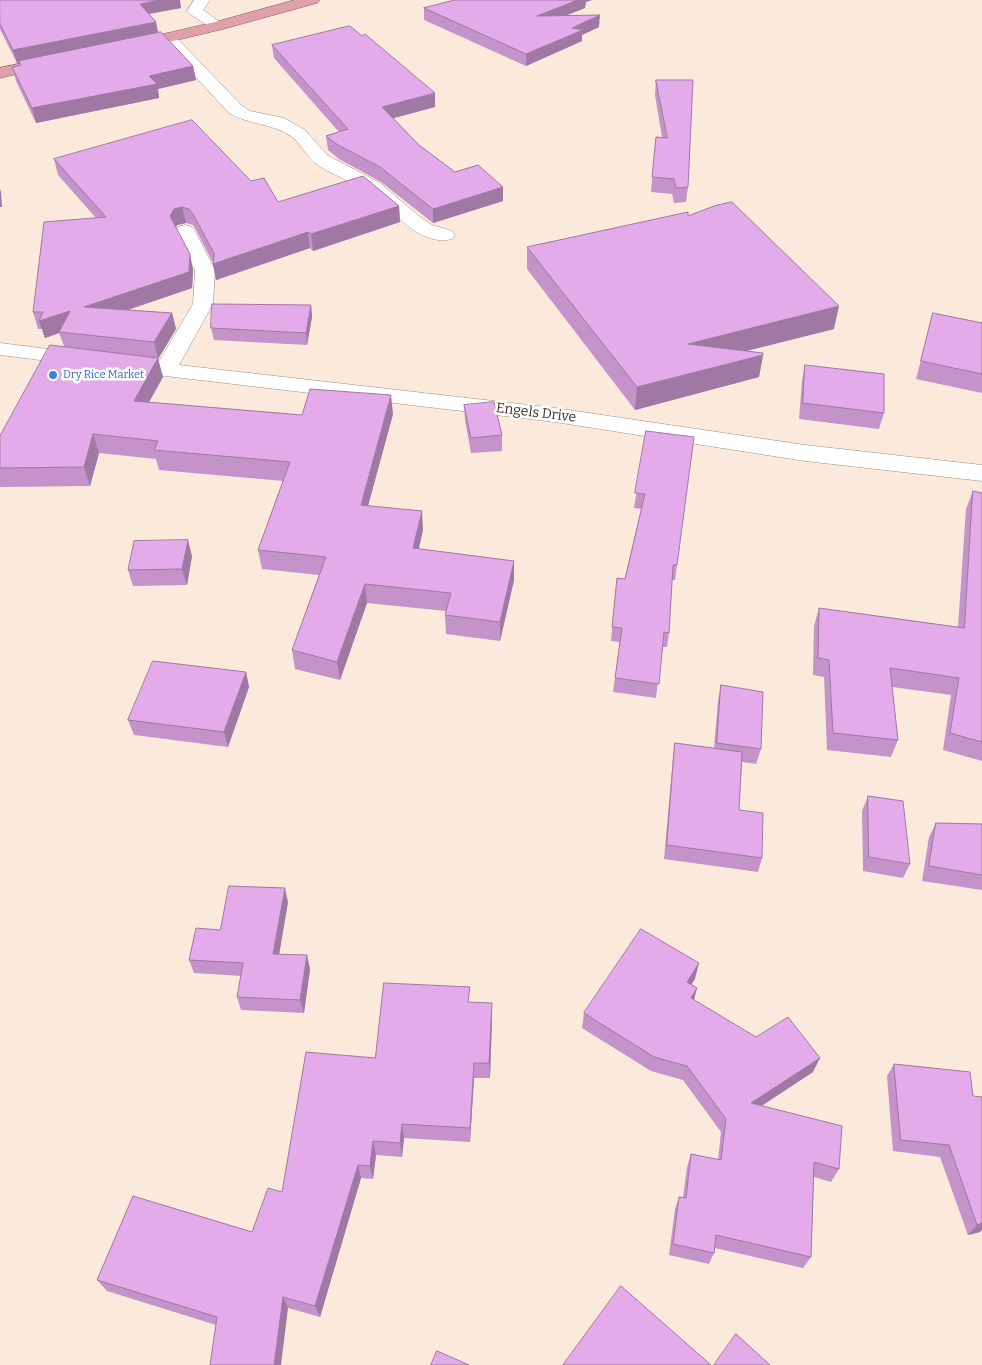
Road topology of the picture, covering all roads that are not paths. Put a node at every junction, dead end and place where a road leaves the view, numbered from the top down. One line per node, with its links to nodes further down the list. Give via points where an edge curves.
1 (202, 0): 3 (street, via 195,11)
2 (312, 0): 3 (main road)
3 (218, 26): 4 (main road)
4 (168, 38): 5 (main road); 9 (street, via 234,109 245,115 278,122 300,134 321,160 373,187 425,229)
5 (112, 50)
6 (66, 59): 7 (main road)
7 (0, 72)
8 (185, 231): 11 (street, via 205,270 204,304)
9 (445, 235)
10 (0, 349): 11 (street, Engels Drive)
11 (165, 370): 12 (street, Engels Drive, via 555,415 805,453)
12 (982, 473)

